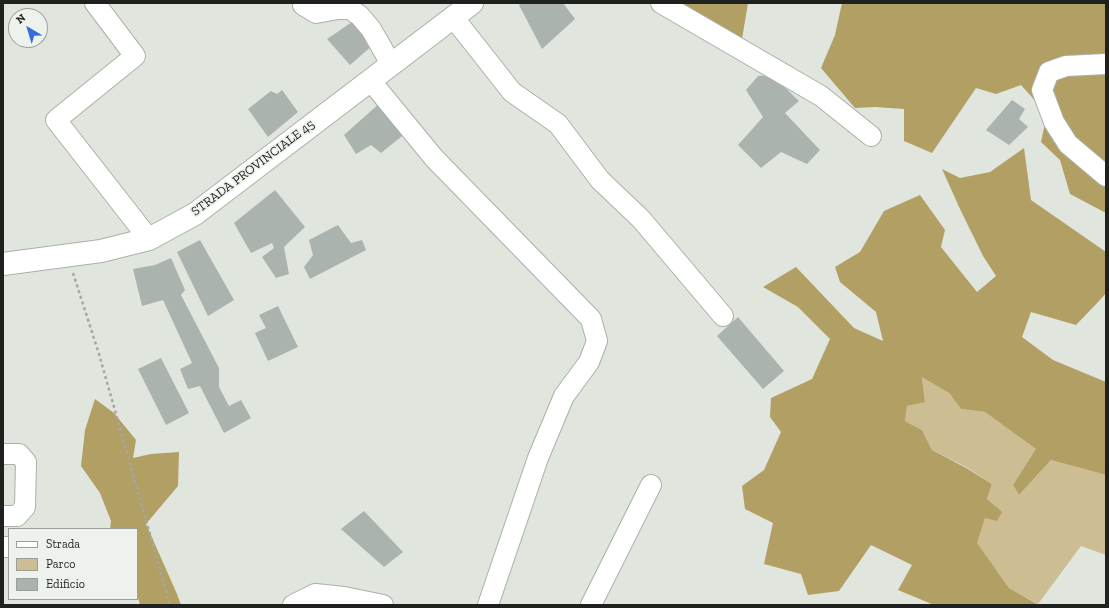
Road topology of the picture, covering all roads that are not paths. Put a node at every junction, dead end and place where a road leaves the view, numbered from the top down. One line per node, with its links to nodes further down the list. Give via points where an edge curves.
1 (95, 3): 11 (street, via 135,56 56,120)
2 (472, 3): 5 (main road, STRADA PROVINCIALE 45)
3 (661, 3): 9 (street, via 821,96)
4 (303, 5): 6 (street, via 316,13 350,8 371,29)
5 (453, 18): 6 (main road, STRADA PROVINCIALE 45); 13 (street, via 512,92 558,124 600,180 641,219)
6 (391, 64): 8 (main road, STRADA PROVINCIALE 45)
7 (1106, 64): 10 (street, via 1066,66 1049,72 1042,90 1054,122 1068,144)
8 (370, 80): 11 (main road, STRADA PROVINCIALE 45, via 195,214); 19 (street, via 434,158 591,319 597,341 589,362 564,396 538,458)
9 (871, 136)
10 (1106, 176)
11 (149, 239): 12 (main road, STRADA PROVINCIALE 45, via 101,251)
12 (3, 264)
13 (722, 316)
14 (3, 454): 16 (street, via 19,454 26,462 25,507 17,516)
15 (651, 485): 20 (street)
16 (3, 516)
17 (292, 605): 18 (street, via 315,594)
18 (382, 605)
19 (488, 605)
20 (591, 605)

